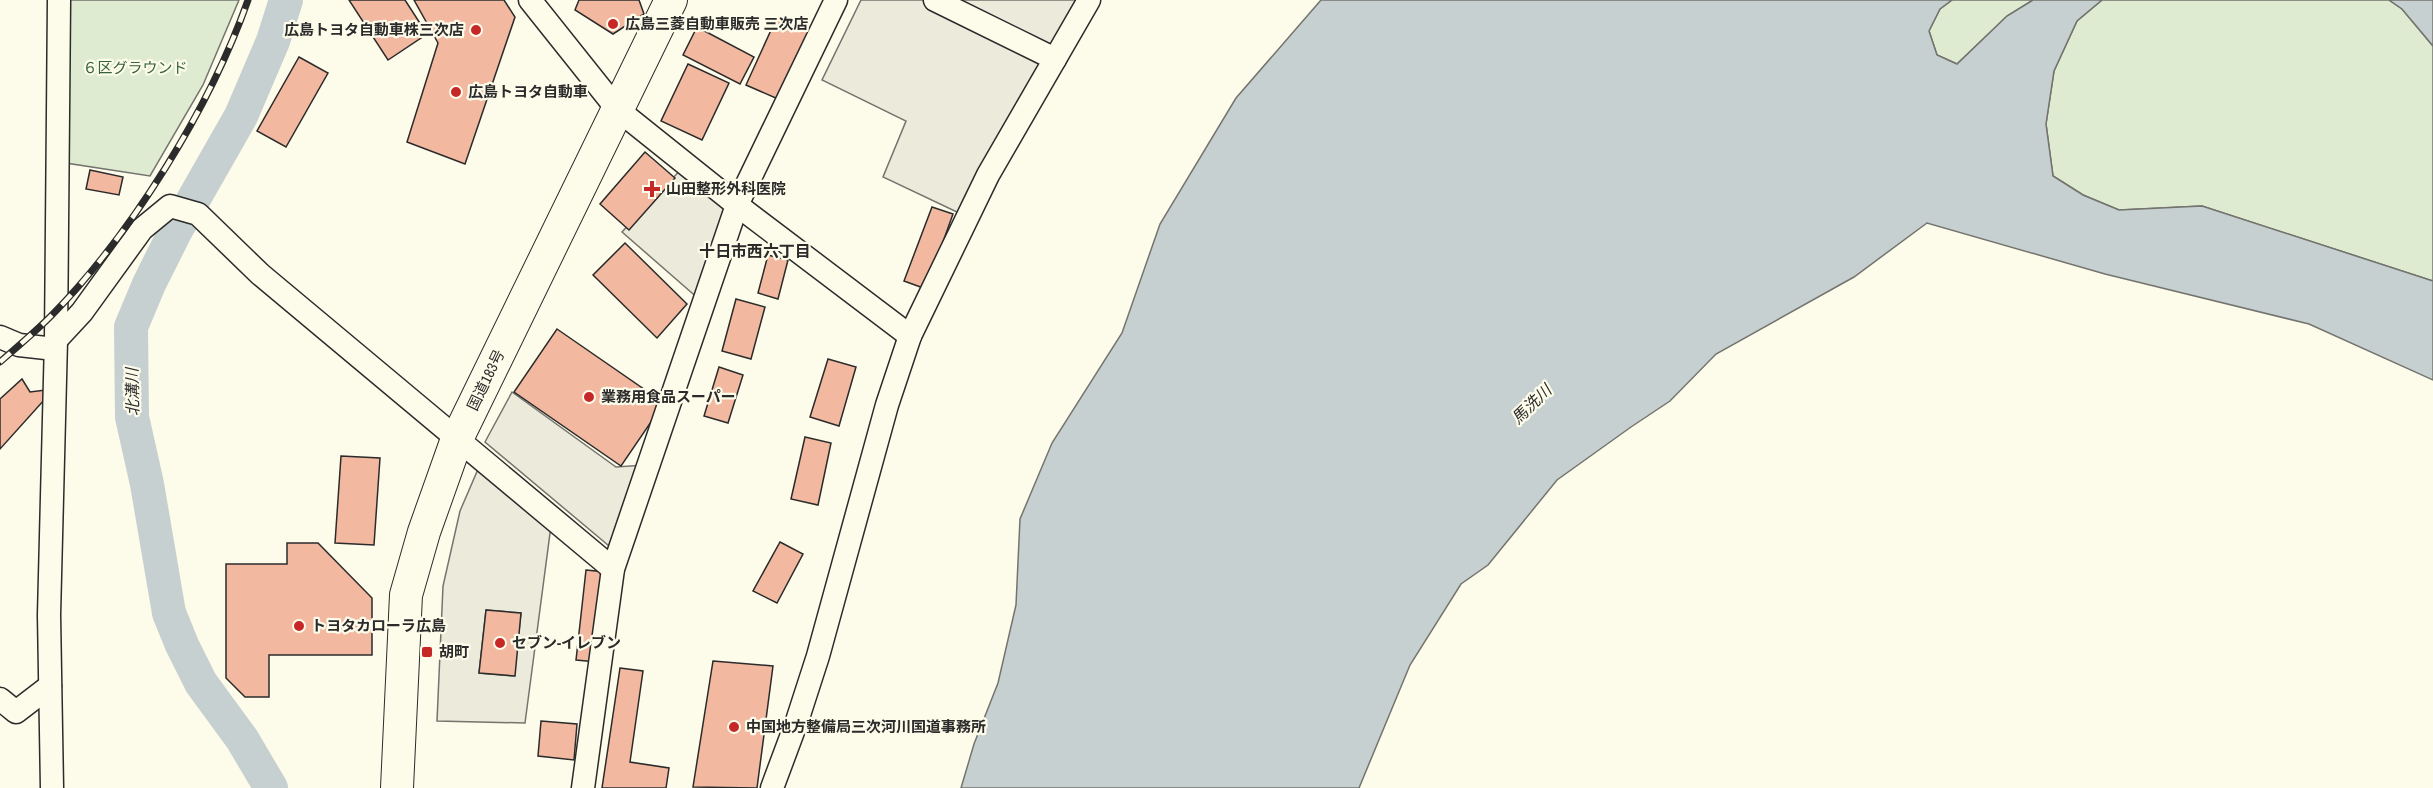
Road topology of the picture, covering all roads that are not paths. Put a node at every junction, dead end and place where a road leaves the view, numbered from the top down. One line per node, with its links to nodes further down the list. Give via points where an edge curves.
1 (59, 0): 13 (street)
2 (530, 0): 9 (street)
3 (671, 0): 9 (highway, 国道183号)
4 (836, 0): 10 (street)
5 (935, 0): 7 (street)
6 (1089, 0): 8 (street)
7 (958, 5): 8 (street)
8 (1055, 59): 11 (street, via 988,175)
9 (617, 109): 10 (street); 14 (highway, 国道183号)
10 (737, 205): 11 (street); 15 (street)
11 (909, 336): 21 (street, via 818,656)
12 (0, 337): 13 (street, via 19,345)
13 (56, 344): 14 (street, via 142,229 170,206 198,214 260,274); 16 (street)
14 (457, 439): 15 (street); 19 (highway, 国道183号, via 406,595)
15 (613, 569): 20 (street)
16 (50, 686): 17 (street, via 16,712); 18 (street)
17 (0, 699)
18 (52, 788)
19 (397, 788)
20 (583, 788)
21 (772, 788)

